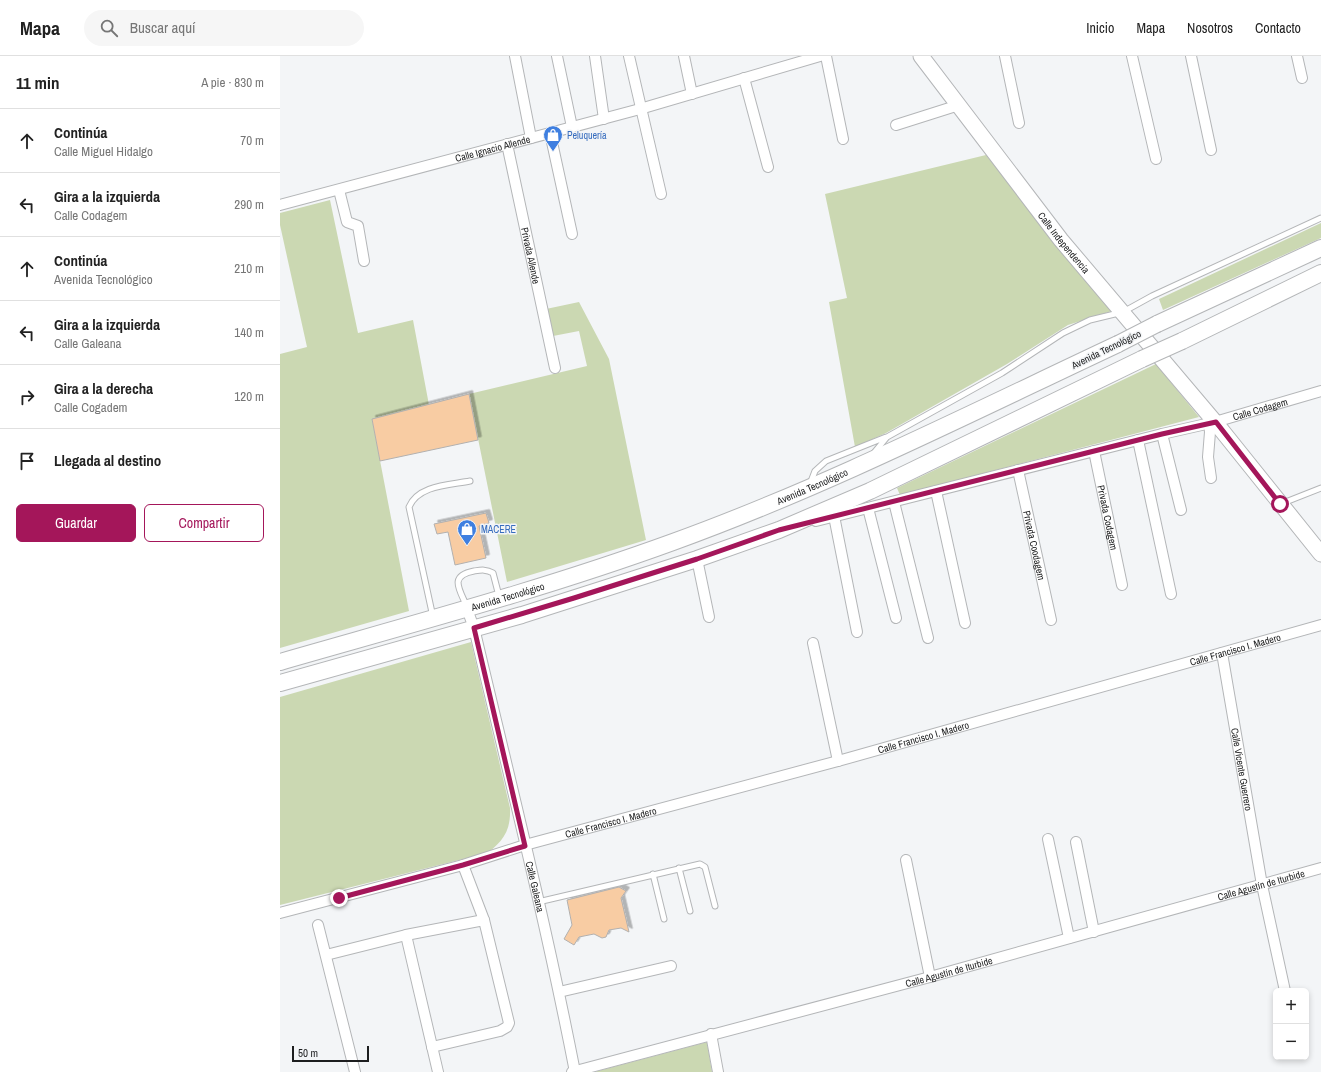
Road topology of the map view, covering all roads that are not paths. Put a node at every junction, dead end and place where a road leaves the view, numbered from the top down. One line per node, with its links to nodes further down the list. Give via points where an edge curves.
1 (515, 56): 23 (street)
2 (557, 56): 21 (street)
3 (595, 56): 18 (street)
4 (629, 56): 17 (street)
5 (684, 56): 15 (street)
6 (820, 56): 13 (street, Calle Ignacio Allende)
7 (826, 56): 24 (street)
8 (921, 56): 16 (street, Calle Independencia)
9 (1005, 56): 19 (street)
10 (1132, 56): 27 (street)
11 (1191, 56): 26 (street)
12 (1297, 56): 14 (street)
13 (744, 78): 15 (street, Calle Ignacio Allende); 28 (street)
14 (1302, 78)
15 (692, 94): 17 (street, Calle Ignacio Allende)
16 (959, 105): 20 (street); 37 (street, Calle Independencia, via 1061,240)
17 (640, 109): 18 (street, Calle Ignacio Allende); 30 (street)
18 (604, 119): 21 (street, Calle Ignacio Allende)
19 (1019, 123)
20 (896, 125)
21 (572, 127): 22 (street, Calle Ignacio Allende)
22 (550, 133): 23 (street, Calle Ignacio Allende); 33 (street)
23 (531, 138): 25 (street, Calle Ignacio Allende)
24 (843, 140)
25 (507, 144): 29 (street, Calle Ignacio Allende); 38 (street, Privada Allende)
26 (1211, 150)
27 (1156, 159)
28 (768, 166)
29 (339, 190): 31 (street, Calle Ignacio Allende); 35 (street, via 347,222 358,226)
30 (661, 194)
31 (280, 205)
32 (1321, 218): 37 (lane, via 1152,296)
33 (572, 234)
34 (1321, 248): 45 (main road, Avenida Tecnológico, bridge)
35 (364, 261)
36 (1321, 273): 57 (main road, Avenida Tecnológico, bridge, via 870,490)
37 (1123, 312): 40 (street, Calle Independencia); 42 (lane, via 1090,320 1074,327 1002,372)
38 (555, 368)
39 (1321, 391): 40 (street, Calle Codagem)
40 (1212, 423): 41 (street, Calle Codagem); 47 (street, via 1208,457); 53 (street, Calle Independencia)
41 (1162, 434): 43 (street, Calle Codagem); 55 (street)
42 (887, 436): 45 (lane); 49 (lane, via 822,464 815,471)
43 (1138, 440): 44 (street, Calle Codagem); 61 (street)
44 (1094, 451): 46 (street, Calle Codagem); 60 (street, Privada Codagem)
45 (866, 462): 49 (main road, Avenida Tecnológico)
46 (1018, 470): 51 (street, Calle Codagem); 67 (street, Privada Coodagem)
47 (1211, 478)
48 (470, 481): 65 (lane, via 429,489 419,494 409,506)
49 (809, 487): 62 (main road, Avenida Tecnológico, via 674,542)
50 (1321, 488): 53 (lane)
51 (936, 491): 52 (street, Calle Codagem); 68 (street)
52 (894, 502): 54 (street, Calle Codagem); 72 (street)
53 (1280, 504): 58 (street, Calle Independencia)
54 (868, 508): 56 (street, Calle Codagem); 66 (street)
55 (1181, 510)
56 (834, 516): 57 (street, Calle Codagem); 71 (street)
57 (779, 530): 59 (main road, Avenida Tecnológico)
58 (1321, 554)
59 (697, 559): 64 (street); 70 (main road, Avenida Tecnológico)
60 (1122, 585)
61 (1171, 594)
62 (500, 599): 63 (main road, Avenida Tecnológico); 63 (lane, via 493,573 487,570 462,574 458,584)
63 (467, 608): 65 (main road, Avenida Tecnológico); 70 (street, Calle Galeana)
64 (709, 617)
65 (433, 618): 75 (main road, Avenida Tecnológico)
66 (896, 618)
67 (1051, 620)
68 (965, 623)
69 (1321, 625): 74 (street, Calle Francisco I. Madero)
70 (474, 628): 76 (main road, Avenida Tecnológico); 80 (street, Calle Galeana)
71 (857, 632)
72 (928, 638)
73 (813, 643): 77 (street)
74 (1222, 653): 77 (street, Calle Francisco I. Madero); 86 (street, Calle Vicente Guerrero)
75 (280, 662)
76 (280, 683)
77 (838, 761): 80 (street, Calle Francisco I. Madero)
78 (1048, 839): 96 (street)
79 (1076, 842): 94 (street)
80 (525, 846): 82 (street, Calle Francisco I. Madero); 87 (street, Calle Galeana)
81 (906, 860): 99 (street)
82 (463, 865): 90 (street, Calle Francisco I. Madero); 92 (street)
83 (679, 868): 85 (lane); 88 (lane, via 695,864 705,867); 89 (lane)
84 (1321, 869): 86 (street, Calle Agustín de Iturbide)
85 (653, 874): 87 (lane); 91 (lane)
86 (1262, 885): 94 (street, Calle Agustín de Iturbide); 100 (street, Calle Vicente Guerrero)
87 (538, 902): 101 (street, Calle Galeana)
88 (715, 906)
89 (690, 912)
90 (280, 913)
91 (664, 919)
92 (484, 920): 95 (street); 103 (street, via 509,1023 500,1031)
93 (318, 925): 97 (street)
94 (1094, 932): 96 (street, Calle Agustín de Iturbide)
95 (406, 935): 97 (street); 103 (street)
96 (1069, 938): 99 (street, Calle Agustín de Iturbide)
97 (326, 955): 104 (street)
98 (671, 966): 101 (street)
99 (930, 977): 102 (street, Calle Agustín de Iturbide)
100 (1284, 988)
101 (559, 992): 106 (street, Calle Galeana)
102 (711, 1034): 106 (street, Calle Agustín de Iturbide); 107 (street)
103 (432, 1048): 105 (street)
104 (355, 1072)
105 (438, 1072)
106 (574, 1072)
107 (718, 1072)

